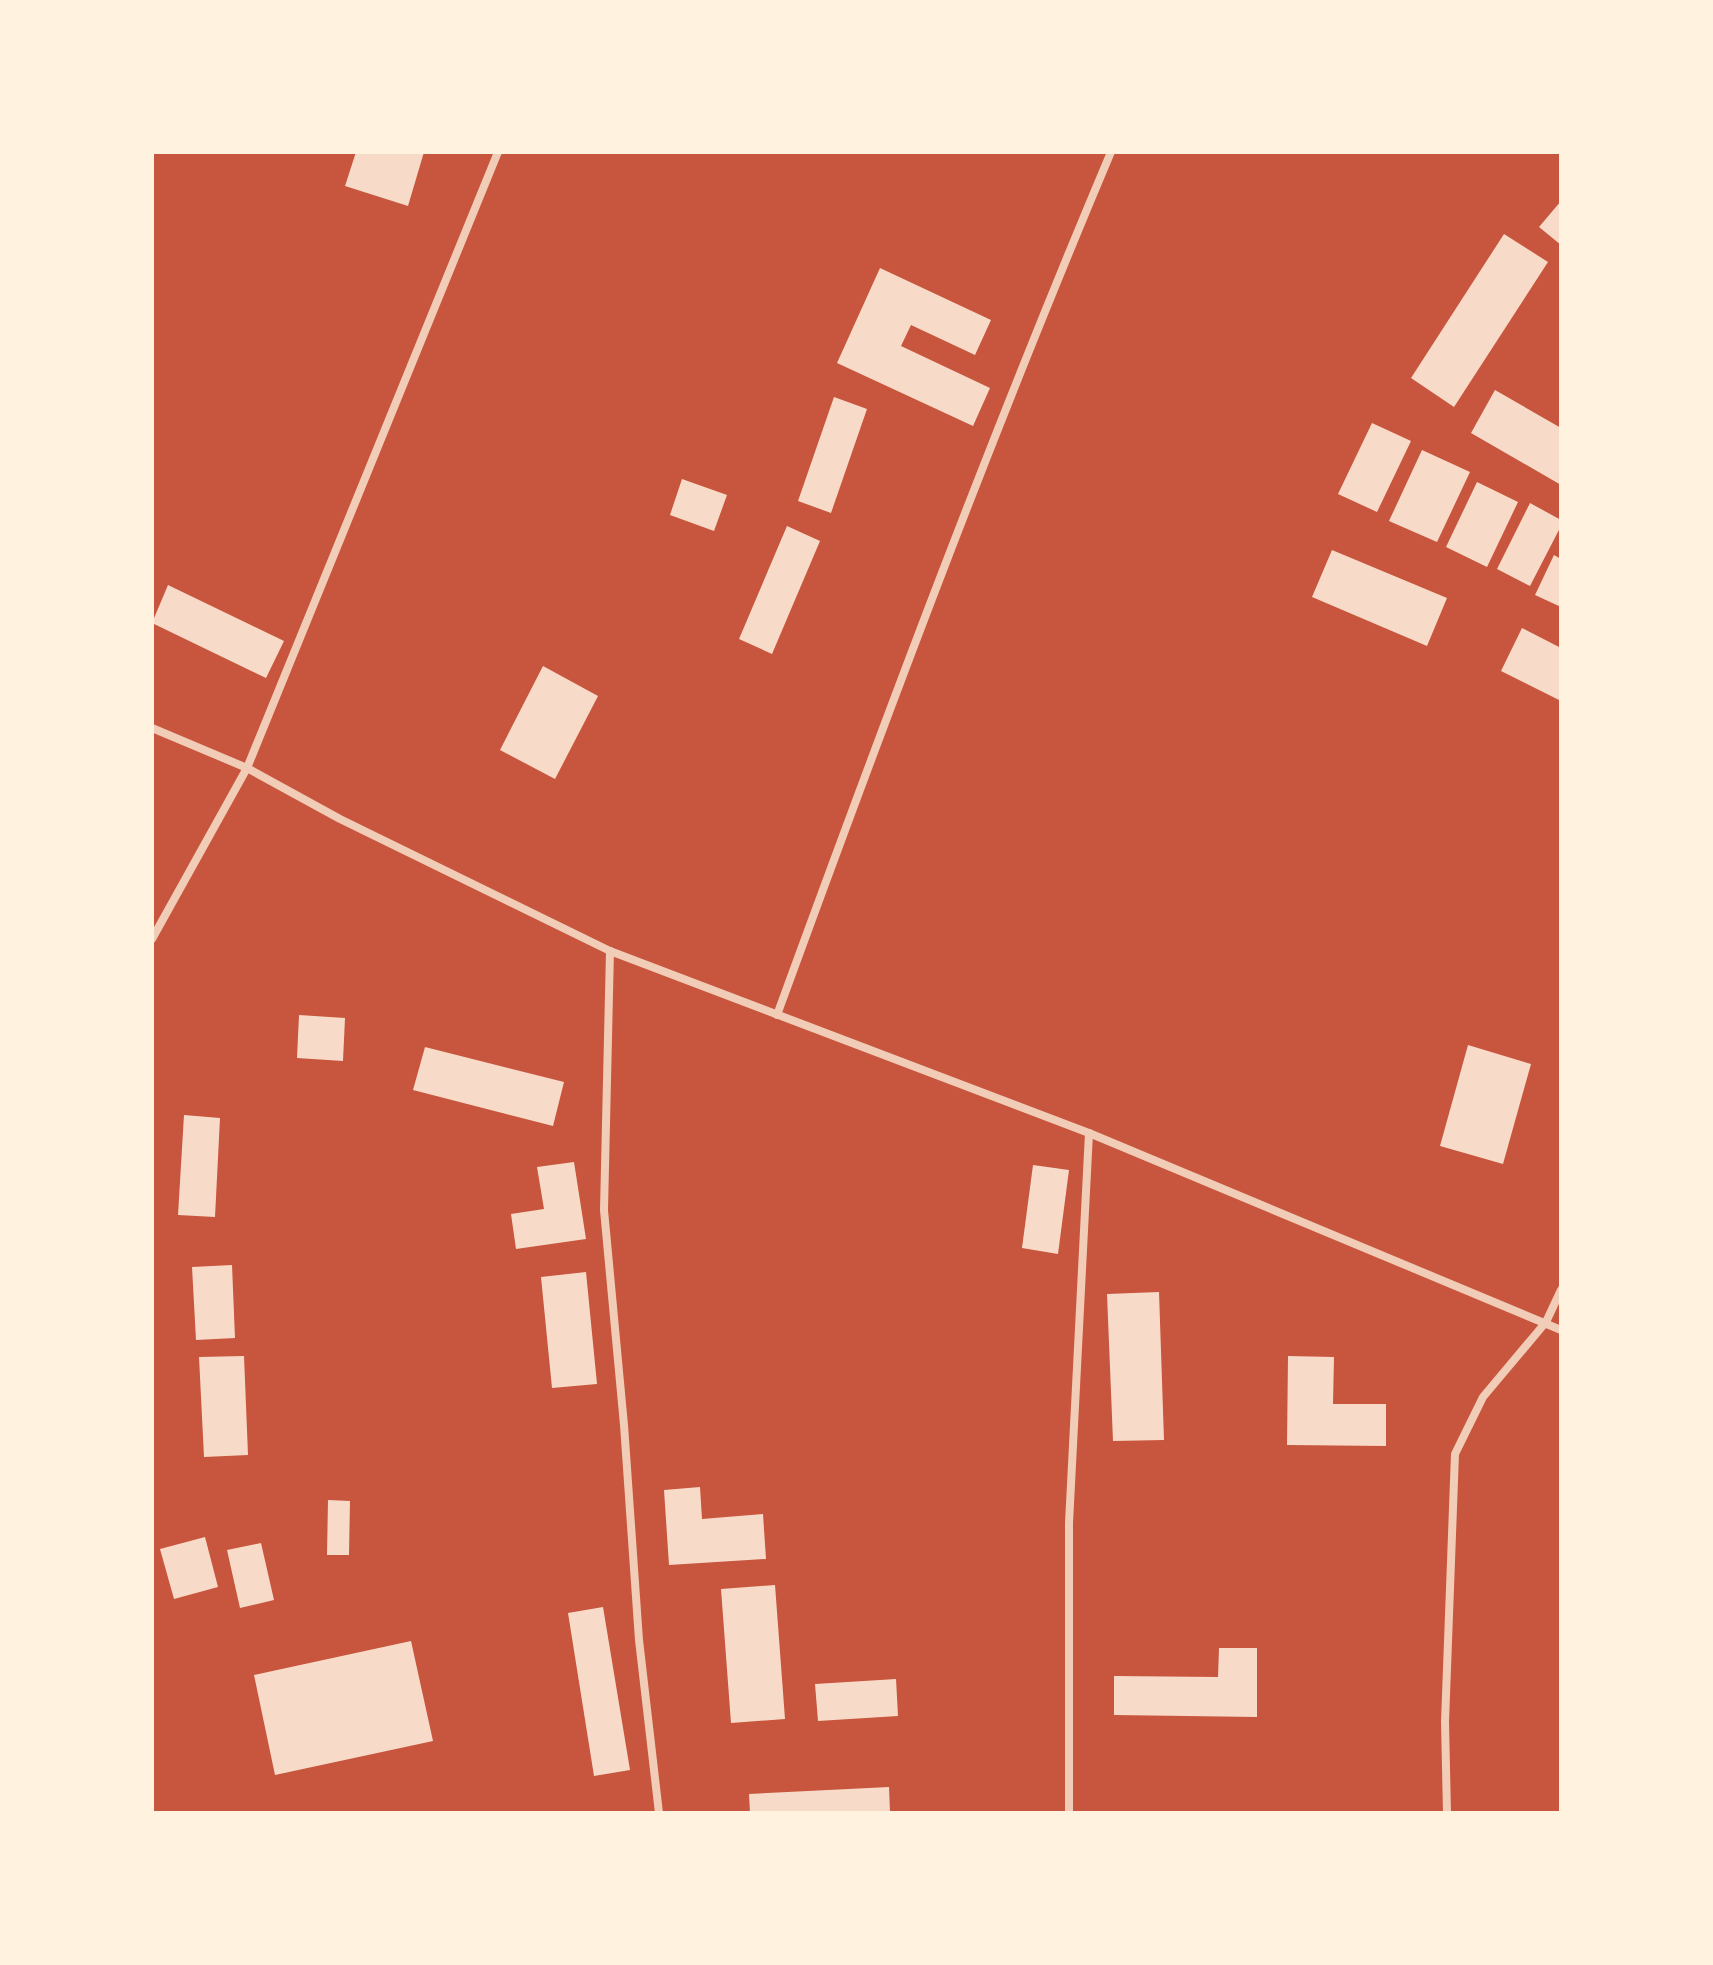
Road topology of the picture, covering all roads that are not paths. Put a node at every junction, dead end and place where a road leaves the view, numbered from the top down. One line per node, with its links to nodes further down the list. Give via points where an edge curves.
1 (498, 152): 4 (street)
2 (1111, 152): 7 (street, via 901,675)
3 (152, 728): 4 (street)
4 (247, 768): 5 (street); 6 (street)
5 (152, 939)
6 (610, 951): 7 (street); 12 (street, via 604,1210 639,1640)
7 (777, 1015): 8 (street)
8 (1089, 1133): 10 (street); 13 (street, via 1069,1523)
9 (1561, 1290): 10 (street)
10 (1546, 1322): 11 (street); 14 (street, via 1483,1397 1455,1454 1445,1722)
11 (1561, 1330)
12 (659, 1813)
13 (1069, 1813)
14 (1447, 1813)

